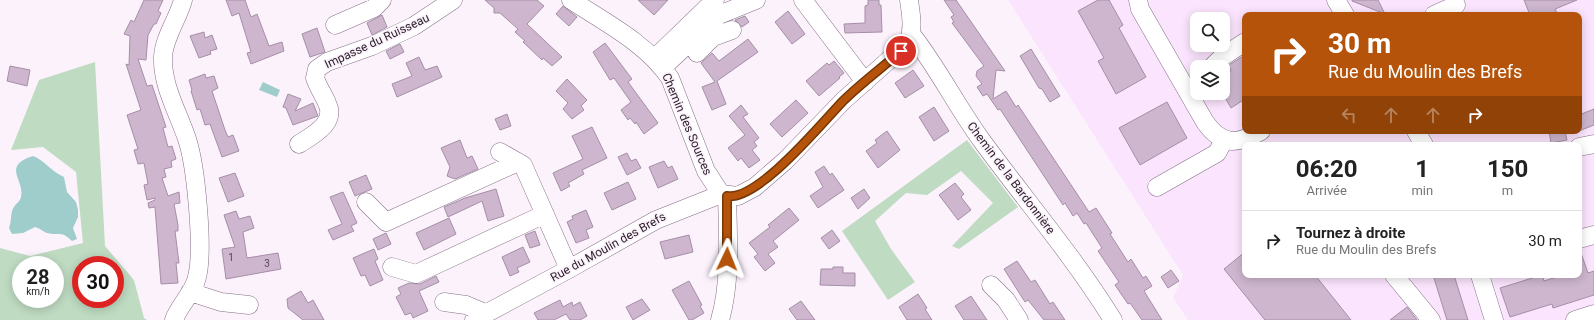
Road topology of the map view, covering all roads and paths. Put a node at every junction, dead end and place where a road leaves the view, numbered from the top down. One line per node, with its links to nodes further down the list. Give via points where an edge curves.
1 (183, 0): 37 (street, via 163,56 166,84 192,157 200,259 197,279)
2 (382, 0): 12 (street, via 374,8)
3 (453, 0): 21 (street, Impasse du Ruisseau, via 414,26 372,46 327,62 318,69 315,78 330,112 325,126)
4 (571, 0): 17 (street)
5 (716, 0): 17 (street)
6 (756, 0): 17 (street, via 720,15)
7 (803, 0): 18 (street)
8 (909, 0): 14 (street)
9 (1138, 0): 20 (street, via 1140,9 1205,122 1213,134)
10 (1456, 5): 11 (street)
11 (1441, 12)
12 (336, 25)
13 (732, 30): 17 (street, via 713,37)
14 (912, 35): 18 (street, Rue du Moulin des Brefs, via 901,51); 41 (street, Chemin de la Bardonnière, via 969,123 1063,247)
15 (1242, 44): 16 (street)
16 (1219, 60)
17 (663, 68): 27 (street, Chemin des Sources, via 706,171)
18 (865, 82): 27 (street, Rue du Moulin des Brefs, via 756,188 743,195)
19 (1256, 134): 20 (street, via 1236,141)
20 (1224, 140): 26 (street, via 1216,153)
21 (299, 144)
22 (1594, 144): 23 (street)
23 (1582, 146)
24 (500, 152): 25 (street)
25 (518, 162): 28 (street, via 386,222); 29 (street, via 523,165)
26 (1157, 187)
27 (724, 195): 33 (street, Rue du Moulin des Brefs, via 656,220); 44 (street, via 727,259 724,306)
28 (366, 202)
29 (545, 214): 32 (street, via 416,274); 33 (street)
30 (1594, 235): 31 (street)
31 (1582, 238)
32 (392, 267)
33 (569, 269): 42 (street, Rue du Moulin des Brefs)
34 (1396, 278): 46 (street)
35 (1481, 278): 47 (street)
36 (991, 285): 45 (street, via 1006,300)
37 (190, 292): 39 (street, via 221,302); 43 (street)
38 (444, 302): 42 (street, via 466,305)
39 (249, 305)
40 (1594, 314): 48 (street)
41 (1106, 317)
42 (480, 318)
43 (174, 320)
44 (720, 320)
45 (1019, 320)
46 (1431, 320)
47 (1494, 320)
48 (1575, 320)

